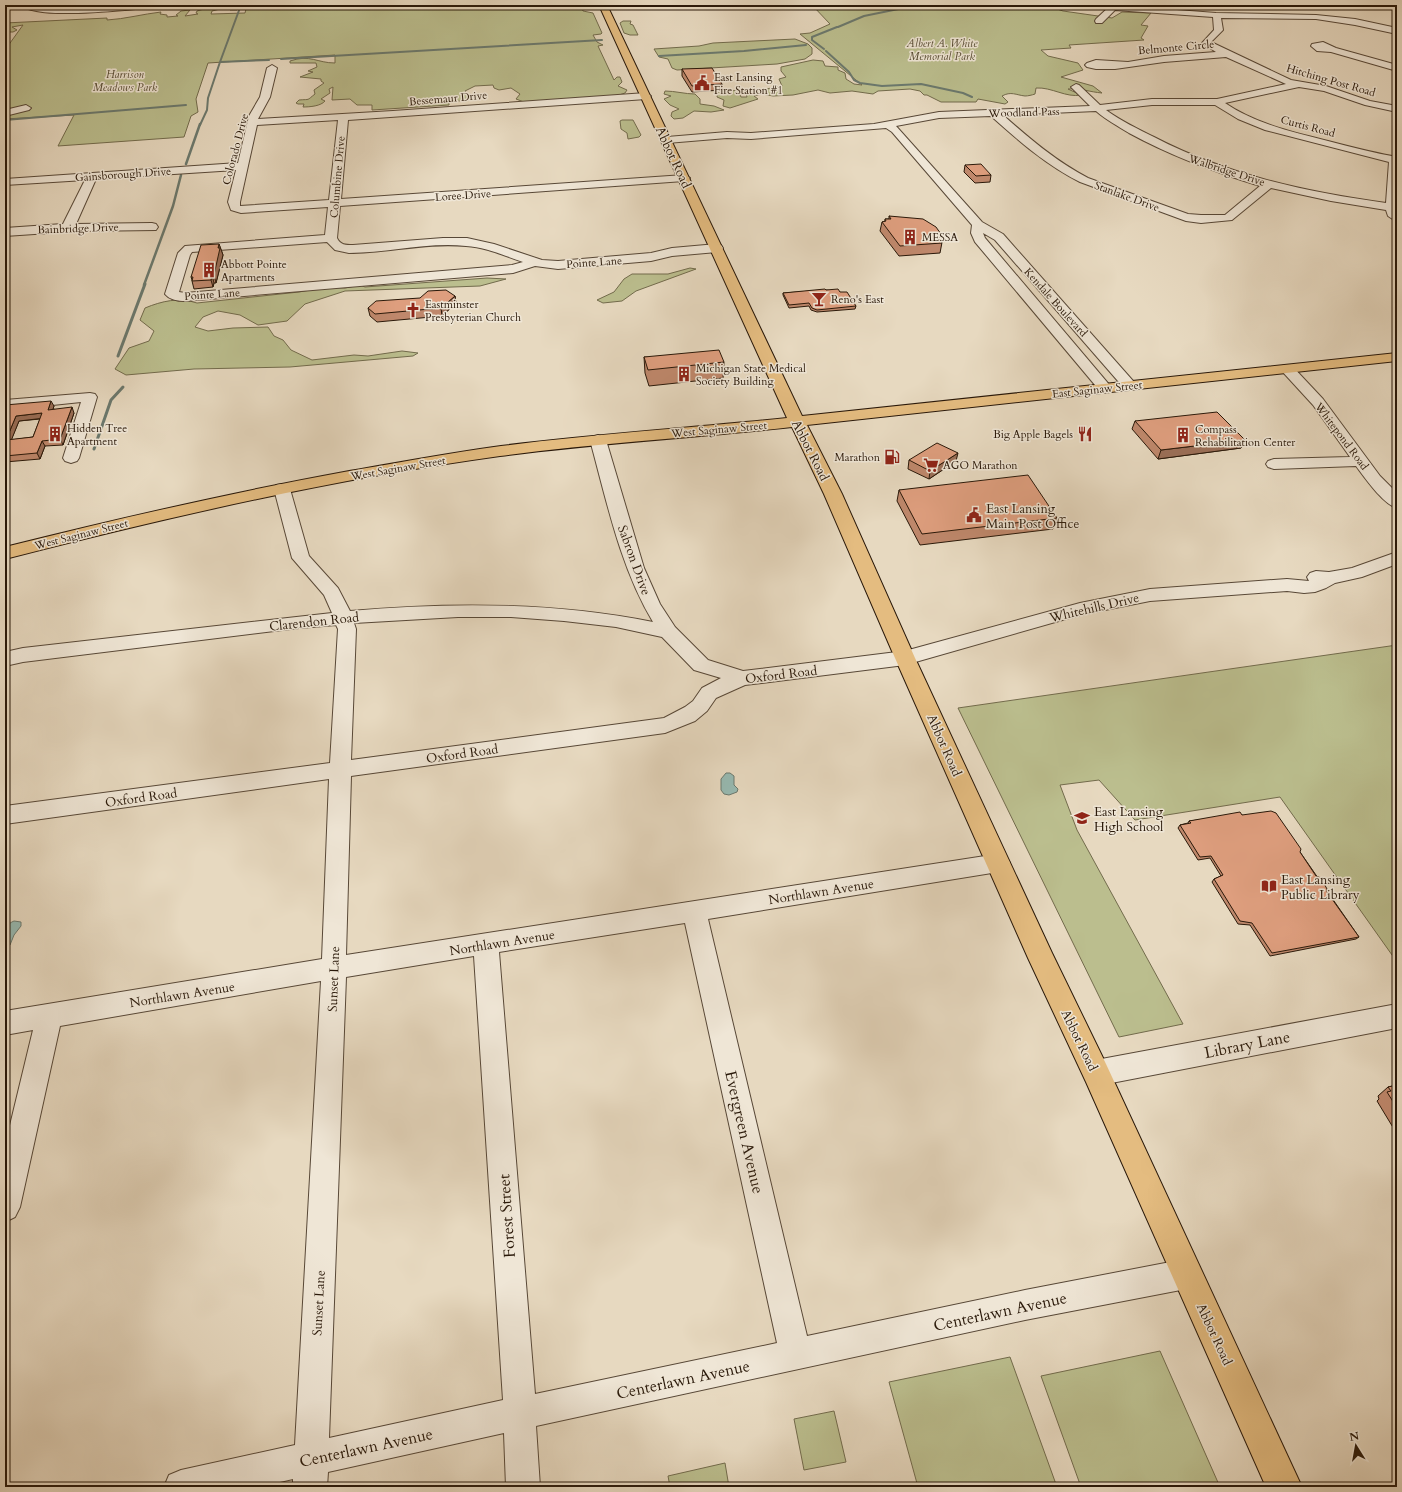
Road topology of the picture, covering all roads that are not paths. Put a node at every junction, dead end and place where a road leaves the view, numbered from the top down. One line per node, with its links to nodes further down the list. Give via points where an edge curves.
1 (25, 5): 5 (street, via 45,10)
2 (158, 5): 5 (street)
3 (603, 5): 16 (main road, Abbot Road)
4 (1115, 6): 6 (street); 7 (street)
5 (86, 7)
6 (1216, 15): 8 (street, via 1316,17); 10 (street, Hitching Post Road, via 1219,30 1206,42)
7 (1099, 21)
8 (1396, 30)
9 (1331, 49): 13 (street)
10 (1228, 54): 11 (street, Belmonte Circle); 14 (street, Hitching Post Road)
11 (1126, 64)
12 (272, 68): 24 (street, Colorado Drive, via 265,97)
13 (1397, 68)
14 (1296, 85): 17 (street, Woodland Pass); 20 (street, Hitching Post Road, via 1326,89 1368,103)
15 (1076, 87): 19 (street, Walbridge Drive)
16 (646, 96): 23 (street, Bessemaur Drive); 26 (main road, Abbot Road)
17 (1217, 102): 19 (street, Woodland Pass, via 1152,102); 27 (street, Curtis Road, via 1234,114 1258,125)
18 (26, 108): 21 (street)
19 (1100, 108): 22 (street, Woodland Pass); 32 (street, Walbridge Drive, via 1129,128 1178,153)
20 (1397, 109)
21 (5, 113)
22 (994, 113): 25 (street, Woodland Pass, via 939,115); 32 (street, Stanlake Drive, via 1049,160 1070,174 1186,217 1228,218)
23 (343, 116): 24 (street, Bessemaur Drive); 33 (street, Columbine Drive)
24 (253, 122): 28 (street, Colorado Drive)
25 (888, 125): 26 (street, Woodland Pass, via 751,136 734,141); 37 (street, Kendale Boulevard, via 896,130)
26 (668, 143): 30 (main road, Abbot Road)
27 (1396, 160): 34 (street)
28 (242, 166): 29 (street, Gainsborough Drive); 35 (street, Colorado Drive, via 233,206)
29 (92, 176): 31 (street, Gainsborough Drive); 38 (street)
30 (684, 178): 33 (street, Loree Drive); 42 (main road, Abbot Road)
31 (5, 182)
32 (1269, 184): 34 (street, Walbridge Drive)
33 (335, 204): 35 (street, Loree Drive); 41 (street, Columbine Drive)
34 (1394, 208): 36 (street, via 1392,214)
35 (242, 210)
36 (1397, 218)
37 (978, 225): 46 (street, Kendale Boulevard, via 999,237); 47 (street, Kendale Boulevard, via 979,239)
38 (68, 227): 39 (street, Bainbridge Drive); 40 (street, Bainbridge Drive)
39 (152, 227)
40 (5, 232)
41 (331, 238): 43 (street, Pointe Lane, via 334,244 344,249 467,242); 43 (street, Pointe Lane, via 189,249 183,254 172,294 185,297 513,269)
42 (719, 252): 43 (street, Pointe Lane, via 675,260 652,257 558,265); 49 (main road, Abbot Road)
43 (536, 262)
44 (1397, 357): 45 (main road, East Saginaw Street)
45 (1287, 369): 46 (main road, East Saginaw Street); 52 (street, Whitepond Road, via 1318,402)
46 (1129, 385): 47 (main road, East Saginaw Street)
47 (1105, 388): 49 (main road, East Saginaw Street)
48 (5, 405): 51 (street, via 90,397)
49 (797, 422): 50 (main road, West Saginaw Street); 62 (main road, Abbot Road, via 835,499)
50 (598, 440): 54 (main road, West Saginaw Street, via 422,463); 58 (street, Sabron Drive, via 635,568)
51 (71, 458)
52 (1360, 461): 53 (street); 55 (street, Whitepond Road)
53 (1274, 464)
54 (282, 489): 56 (main road, West Saginaw Street, via 110,526); 59 (street, Sunset Lane, via 301,558 332,592)
55 (1397, 503)
56 (5, 553)
57 (1397, 558): 62 (street, Whitehills Drive, via 1356,573 1329,578 1326,582 1314,586 1287,585 1150,595 1101,604 970,638)
58 (651, 604): 60 (street, Clarendon Road, via 643,616); 61 (street, Sabron Drive)
59 (344, 617): 60 (street, Clarendon Road, via 541,612); 63 (street, Clarendon Road); 67 (street, Sunset Lane, via 347,629)
60 (625, 622): 61 (street, Clarendon Road)
61 (668, 632): 64 (street, Sabron Drive)
62 (905, 658): 65 (street, Oxford Road); 69 (main road, Abbot Road)
63 (5, 659)
64 (701, 664): 65 (street, Sabron Drive); 66 (street, Sabron Drive)
65 (743, 678): 66 (street, Oxford Road, via 724,684)
66 (708, 694): 67 (street, Oxford Road, via 692,713 679,721 665,725)
67 (340, 770): 68 (street, Oxford Road); 72 (street, Sunset Lane)
68 (5, 815)
69 (998, 863): 70 (street, Northlawn Avenue); 76 (main road, Abbot Road)
70 (694, 911): 71 (street, Northlawn Avenue); 79 (street, Evergreen Avenue)
71 (486, 945): 72 (street, Northlawn Avenue); 80 (street, Forest Street)
72 (333, 969): 73 (street, Northlawn Avenue); 81 (street, Sunset Lane)
73 (49, 1016): 75 (street, Northlawn Avenue); 77 (street)
74 (1397, 1016): 76 (street, Library Lane)
75 (5, 1023)
76 (1096, 1073): 78 (main road, Abbot Road)
77 (5, 1206)
78 (1186, 1274): 79 (street, Centerlawn Avenue); 84 (main road, Abbot Road)
79 (795, 1354): 80 (street, Centerlawn Avenue)
80 (519, 1413): 81 (street, Centerlawn Avenue); 83 (street, Forest Street)
81 (310, 1473): 82 (street, Centerlawn Avenue)
82 (181, 1487)
83 (523, 1487)
84 (1284, 1487)

